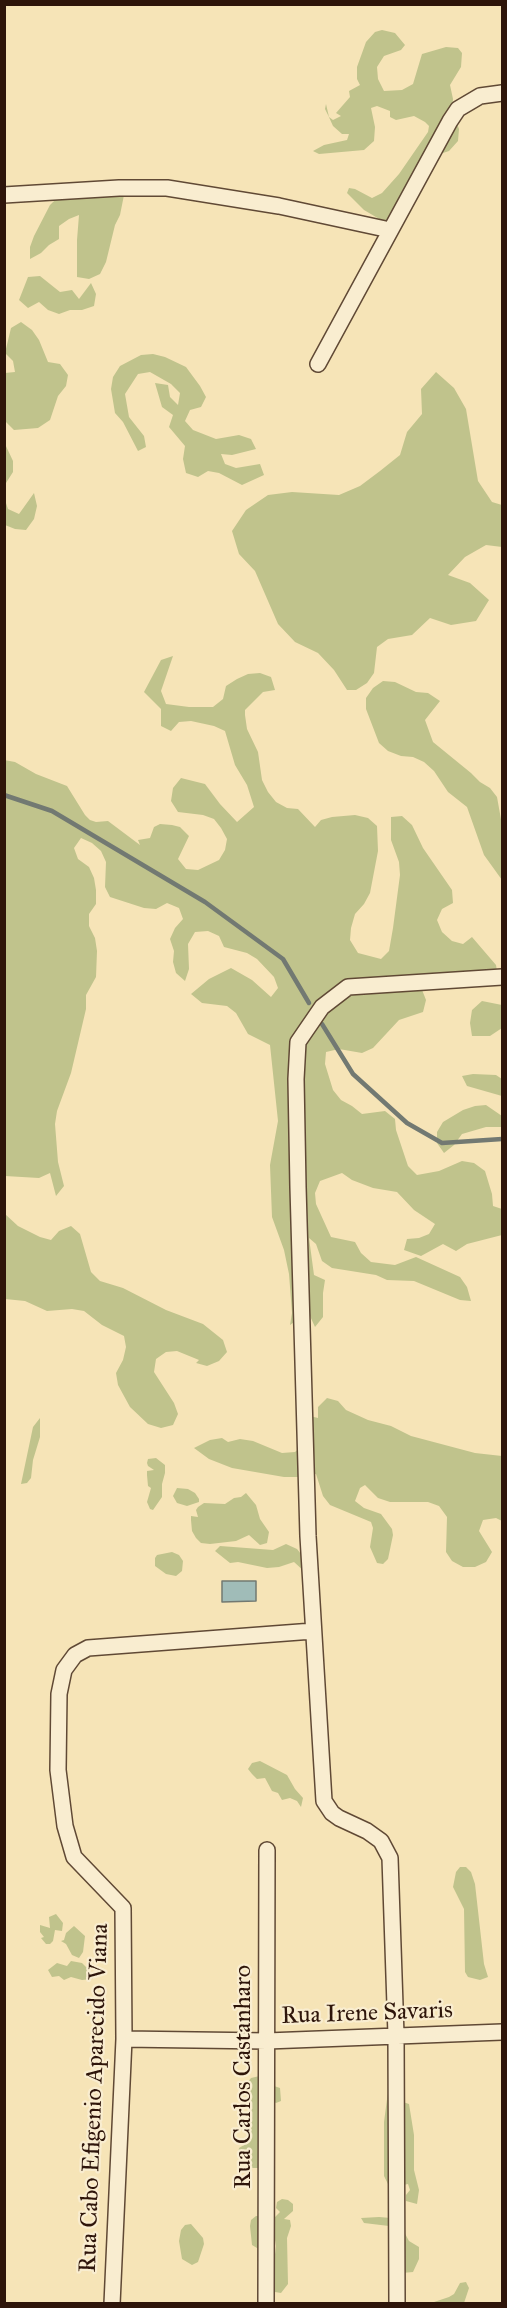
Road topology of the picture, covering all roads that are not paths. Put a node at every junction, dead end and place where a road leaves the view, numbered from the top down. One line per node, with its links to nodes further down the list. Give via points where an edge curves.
1 (502, 93): 3 (street, via 480,96 458,110)
2 (4, 195): 3 (street, via 166,188 279,206)
3 (390, 230): 4 (street)
4 (318, 364)
5 (502, 977): 6 (street, via 348,987 322,1007 298,1042 298,1187)
6 (313, 1631): 9 (street, via 324,1801 339,1818 381,1841 390,1858); 10 (street, Rua Cabo Efigenio Aparecido Viana, via 88,1648 75,1655 64,1670 59,1694 58,1770 65,1826 74,1857 123,1908)
7 (267, 1850): 11 (street, Rua Carlos Castanharo)
8 (502, 2032): 9 (street, Rua Irene Savaris)
9 (396, 2035): 11 (street, Rua Irene Savaris); 14 (street)
10 (124, 2039): 11 (street, Rua Irene Savaris); 12 (street, Rua Cabo Efigenio Aparecido Viana)
11 (267, 2041): 13 (street, Rua Carlos Castanharo)
12 (112, 2304)
13 (266, 2304)
14 (397, 2304)

